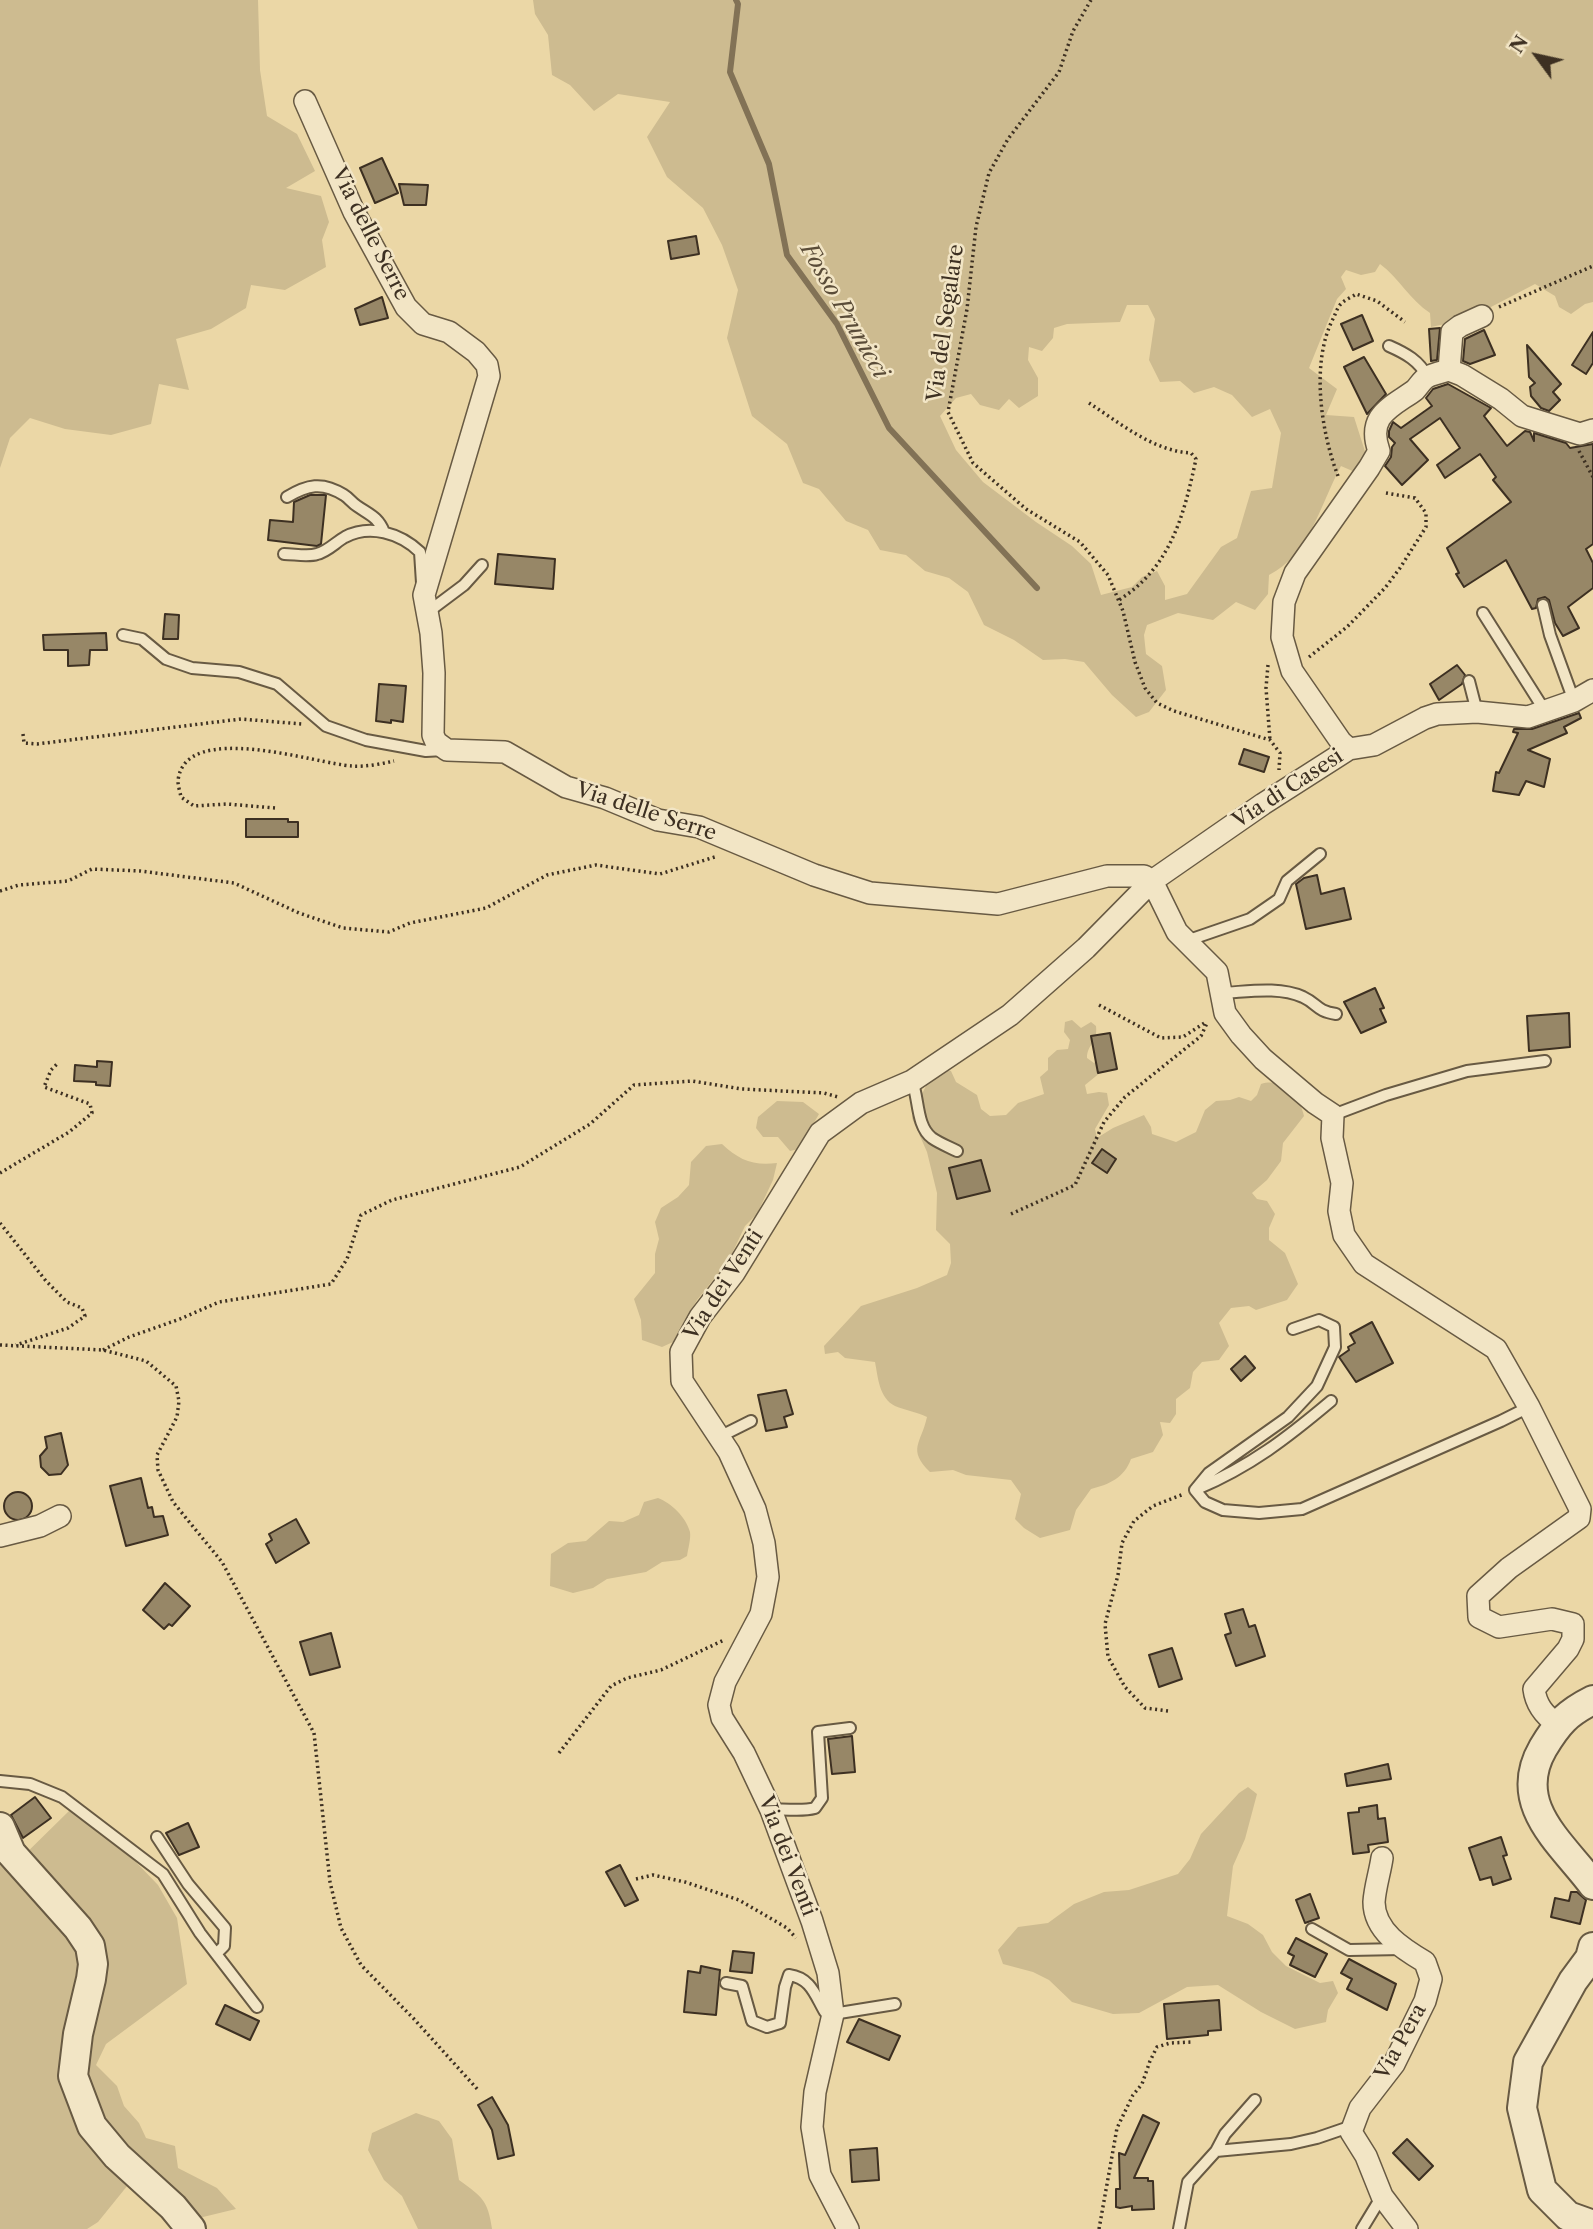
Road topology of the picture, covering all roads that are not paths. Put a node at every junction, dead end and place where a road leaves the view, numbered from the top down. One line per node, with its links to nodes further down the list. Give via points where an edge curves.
1 (305, 101): 11 (street, Via delle Serre, via 354,212 407,307 423,324 449,332 487,365 488,384)
2 (1482, 316): 4 (street, via 1451,332)
3 (1389, 346): 5 (lane, via 1409,356)
4 (1449, 370): 5 (street); 6 (street, via 1502,399 1522,416)
5 (1427, 377): 19 (street, via 1390,405 1379,421 1374,438 1378,451 1295,573 1284,602 1282,638 1292,671)
6 (1586, 432)
7 (287, 497): 8 (lane, via 305,486 323,486 370,513)
8 (384, 532): 9 (lane, via 366,530 347,536 317,555); 11 (lane, via 408,541 419,552)
9 (284, 554)
10 (482, 565): 11 (lane, via 464,585)
11 (426, 604): 20 (street, Via delle Serre)
12 (1543, 605): 16 (lane, via 1550,635)
13 (1483, 613): 17 (lane)
14 (123, 635): 20 (lane, via 142,639 166,659 192,668 239,672 277,684 326,726 366,740)
15 (1469, 681): 18 (lane)
16 (1587, 698): 17 (street, Via di Casesi)
17 (1545, 711): 18 (street, Via di Casesi, via 1528,717)
18 (1477, 712): 19 (street, Via di Casesi, via 1437,714 1374,745)
19 (1349, 749): 22 (street, Via di Casesi)
20 (437, 750): 22 (street, Via delle Serre, via 505,752 566,787 658,820 699,827 814,875 870,892 998,904 1107,876 1144,876)
21 (1320, 854): 23 (lane, via 1287,881 1279,899 1250,919)
22 (1152, 881): 23 (street); 27 (street, Via dei Venti, via 1010,1015)
23 (1185, 941): 24 (street, via 1217,972)
24 (1221, 993): 25 (lane, via 1280,991); 28 (street, via 1225,1013 1241,1035)
25 (1336, 1014)
26 (1545, 1061): 28 (lane, via 1467,1071)
27 (912, 1080): 29 (lane, via 922,1126 931,1137); 34 (street, Via dei Venti, via 861,1103 820,1133 681,1352 682,1381)
28 (1333, 1115): 32 (street, via 1344,1235 1364,1264 1496,1349)
29 (957, 1151)
30 (1293, 1329): 35 (lane, via 1319,1320 1334,1327 1335,1347 1317,1386 1287,1417 1209,1473)
31 (1331, 1401): 35 (lane, via 1278,1446)
32 (1529, 1407): 35 (lane, via 1302,1509 1223,1510 1205,1502); 36 (street)
33 (751, 1421): 34 (lane)
34 (719, 1437): 43 (street, Via dei Venti, via 755,1509 768,1577 761,1614 725,1682 719,1705)
35 (1195, 1490)
36 (1586, 1512): 40 (street, via 1478,1596 1479,1618 1499,1627 1552,1619 1573,1624 1568,1649 1534,1689 1544,1714)
37 (60, 1516): 38 (street)
38 (0, 1536)
39 (1593, 1700): 40 (street)
40 (1557, 1724): 47 (street, via 1534,1764 1532,1796 1555,1842)
41 (850, 1728): 43 (lane, via 818,1732 822,1797 816,1808)
42 (0, 1781): 51 (lane, via 30,1784 62,1797 122,1841 163,1874)
43 (771, 1810): 55 (street, Via dei Venti, via 828,1973)
44 (0, 1827): 61 (street, via 11,1853 90,1946 92,1979 73,2076 92,2126)
45 (158, 1837): 51 (lane, via 188,1884 225,1928 223,1946)
46 (1382, 1858): 50 (street, Via Pera, via 1374,1903 1382,1927)
47 (1593, 1885)
48 (1312, 1929): 50 (lane, via 1349,1950)
49 (1593, 1947): 60 (street, via 1528,2062 1522,2108 1542,2190 1567,2216)
50 (1403, 1950): 57 (street, Via Pera, via 1425,1962 1431,1979 1425,2001 1394,2064 1360,2108)
51 (217, 1953): 54 (lane)
52 (726, 1983): 55 (lane, via 742,1986 752,2021 767,2027 780,2023 789,1975 801,1977 825,2012)
53 (895, 2004): 55 (lane)
54 (257, 2007)
55 (833, 2014): 62 (street, Via dei Venti, via 812,2127 820,2175)
56 (1255, 2099): 58 (lane)
57 (1353, 2126): 58 (lane, via 1291,2144); 59 (street, via 1351,2132 1367,2156)
58 (1216, 2151): 63 (lane, via 1188,2182)
59 (1382, 2196): 64 (lane); 65 (street)
60 (1593, 2225)
61 (191, 2229)
62 (848, 2229)
63 (1179, 2229)
64 (1362, 2229)
65 (1407, 2229)

